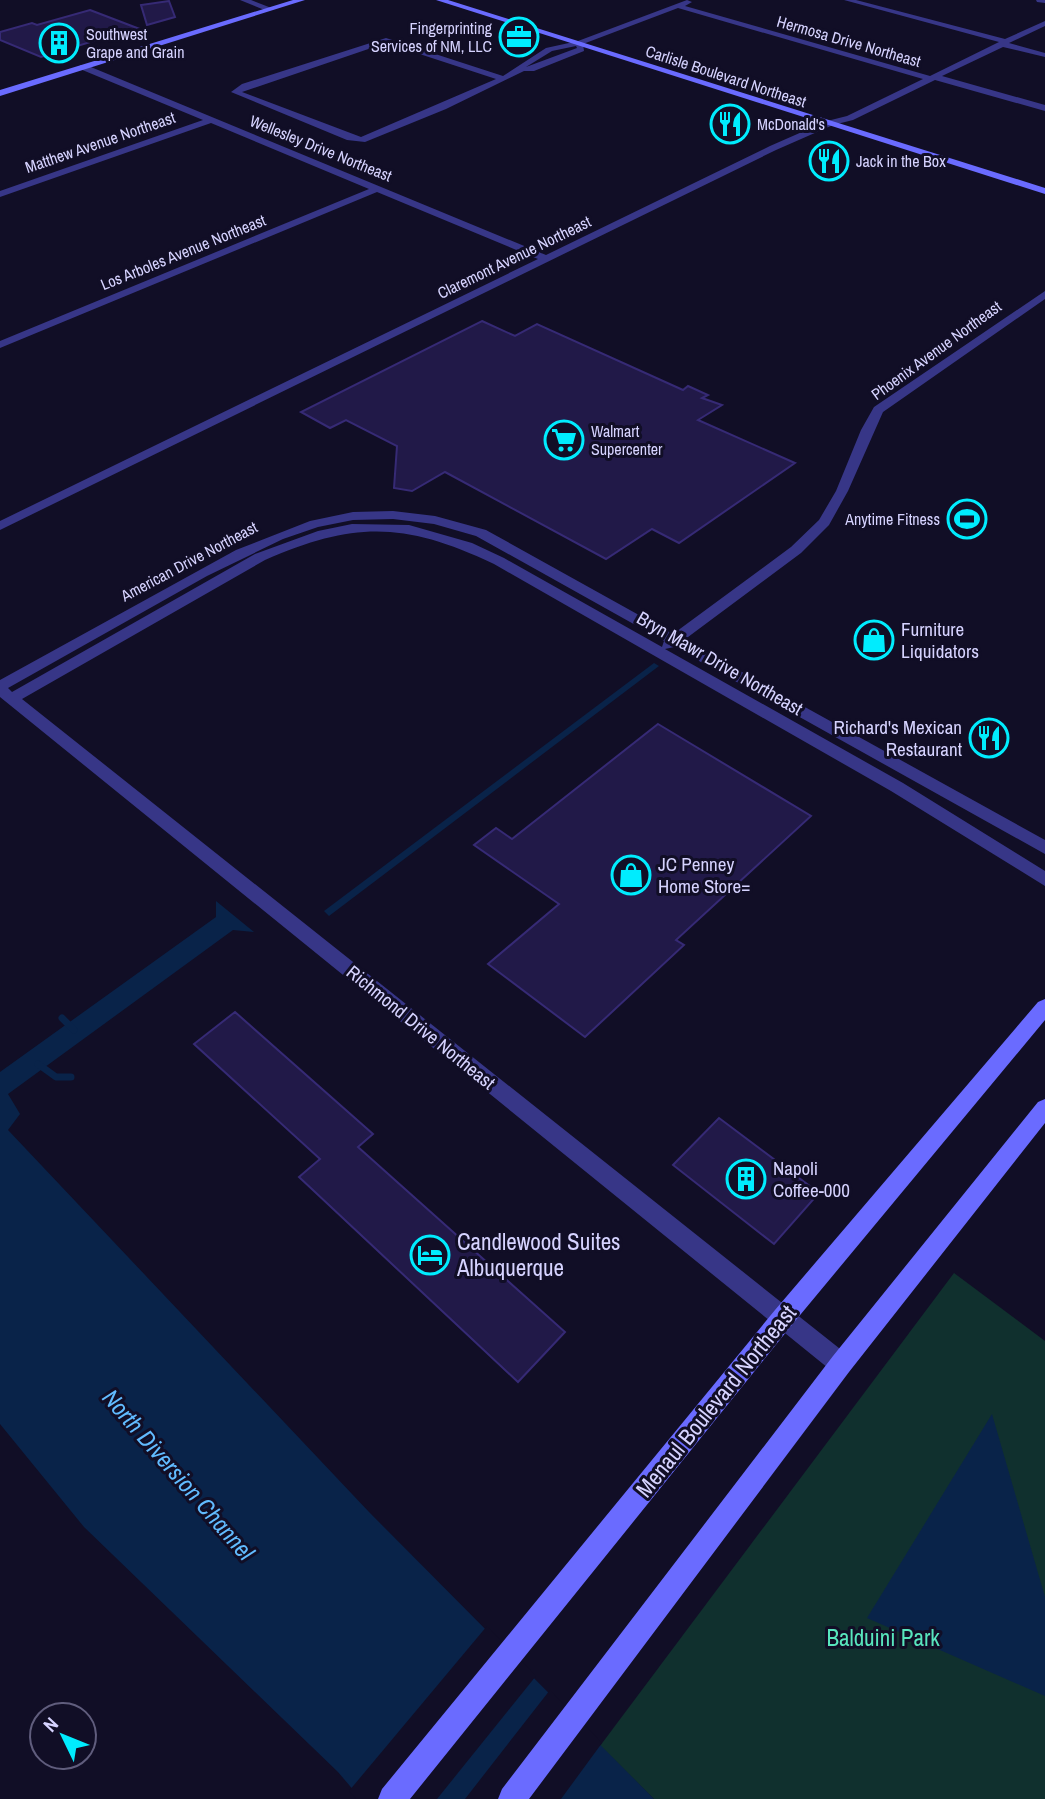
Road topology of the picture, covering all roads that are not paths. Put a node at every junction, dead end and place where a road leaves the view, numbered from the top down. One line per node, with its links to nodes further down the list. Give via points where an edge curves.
1 (244, 0): 7 (street)
2 (301, 0): 7 (main road)
3 (440, 0): 10 (main road, Carlisle Boulevard Northeast)
4 (470, 0): 9 (main road, Carlisle Boulevard Northeast)
5 (848, 0): 11 (street)
6 (683, 2): 9 (street); 14 (street, Hermosa Drive Northeast)
7 (270, 9): 13 (main road)
8 (1045, 23): 11 (street, Claremont Avenue Northeast)
9 (593, 38): 10 (street); 18 (main road, Carlisle Boulevard Northeast)
10 (579, 43): 15 (street, via 581,50); 20 (main road, Carlisle Boulevard Northeast)
11 (1004, 43): 12 (street); 14 (street, Claremont Avenue Northeast)
12 (1045, 55)
13 (83, 67): 16 (main road); 19 (street, Wellesley Drive Northeast)
14 (933, 78): 17 (street, Hermosa Drive Northeast); 18 (street, Claremont Avenue Northeast)
15 (504, 79): 15 (street, via 362,140 235,92 386,40)
16 (0, 93)
17 (1045, 108)
18 (849, 118): 20 (street, Claremont Avenue Northeast); 21 (main road, Carlisle Boulevard Northeast)
19 (211, 120): 24 (street, Wellesley Drive Northeast); 26 (street, Matthew Avenue Northeast)
20 (830, 123): 22 (main road, Carlisle Boulevard Northeast); 27 (street, Claremont Avenue Northeast)
21 (871, 125)
22 (967, 166): 23 (main road, via 986,165); 25 (main road, Carlisle Boulevard Northeast)
23 (1045, 183)
24 (379, 188): 27 (street, Wellesley Drive Northeast); 29 (street, Los Arboles Avenue Northeast)
25 (1045, 191)
26 (0, 194)
27 (546, 259): 31 (street, Claremont Avenue Northeast)
28 (1045, 294): 32 (street, Phoenix Avenue Northeast, via 878,410 824,522 796,550)
29 (0, 345)
30 (405, 521): 32 (street, Bryn Mawr Drive Northeast, via 448,521 481,533); 33 (street, Bryn Mawr Drive Northeast, via 465,543); 34 (street, American Drive Northeast, via 297,540)
31 (0, 526)
32 (675, 640): 33 (street, Phoenix Avenue Northeast); 35 (street, Bryn Mawr Drive Northeast)
33 (659, 651): 36 (street, Bryn Mawr Drive Northeast, via 907,793)
34 (4, 691): 39 (street, Richmond Drive Northeast)
35 (1045, 848)
36 (1045, 879)
37 (1045, 1007): 39 (main road, Menaul Boulevard Northeast)
38 (1045, 1108): 40 (main road)
39 (783, 1318): 40 (street, Richmond Drive Northeast); 41 (main road, Menaul Boulevard Northeast)
40 (841, 1364): 42 (main road)
41 (392, 1799)
42 (512, 1799)

